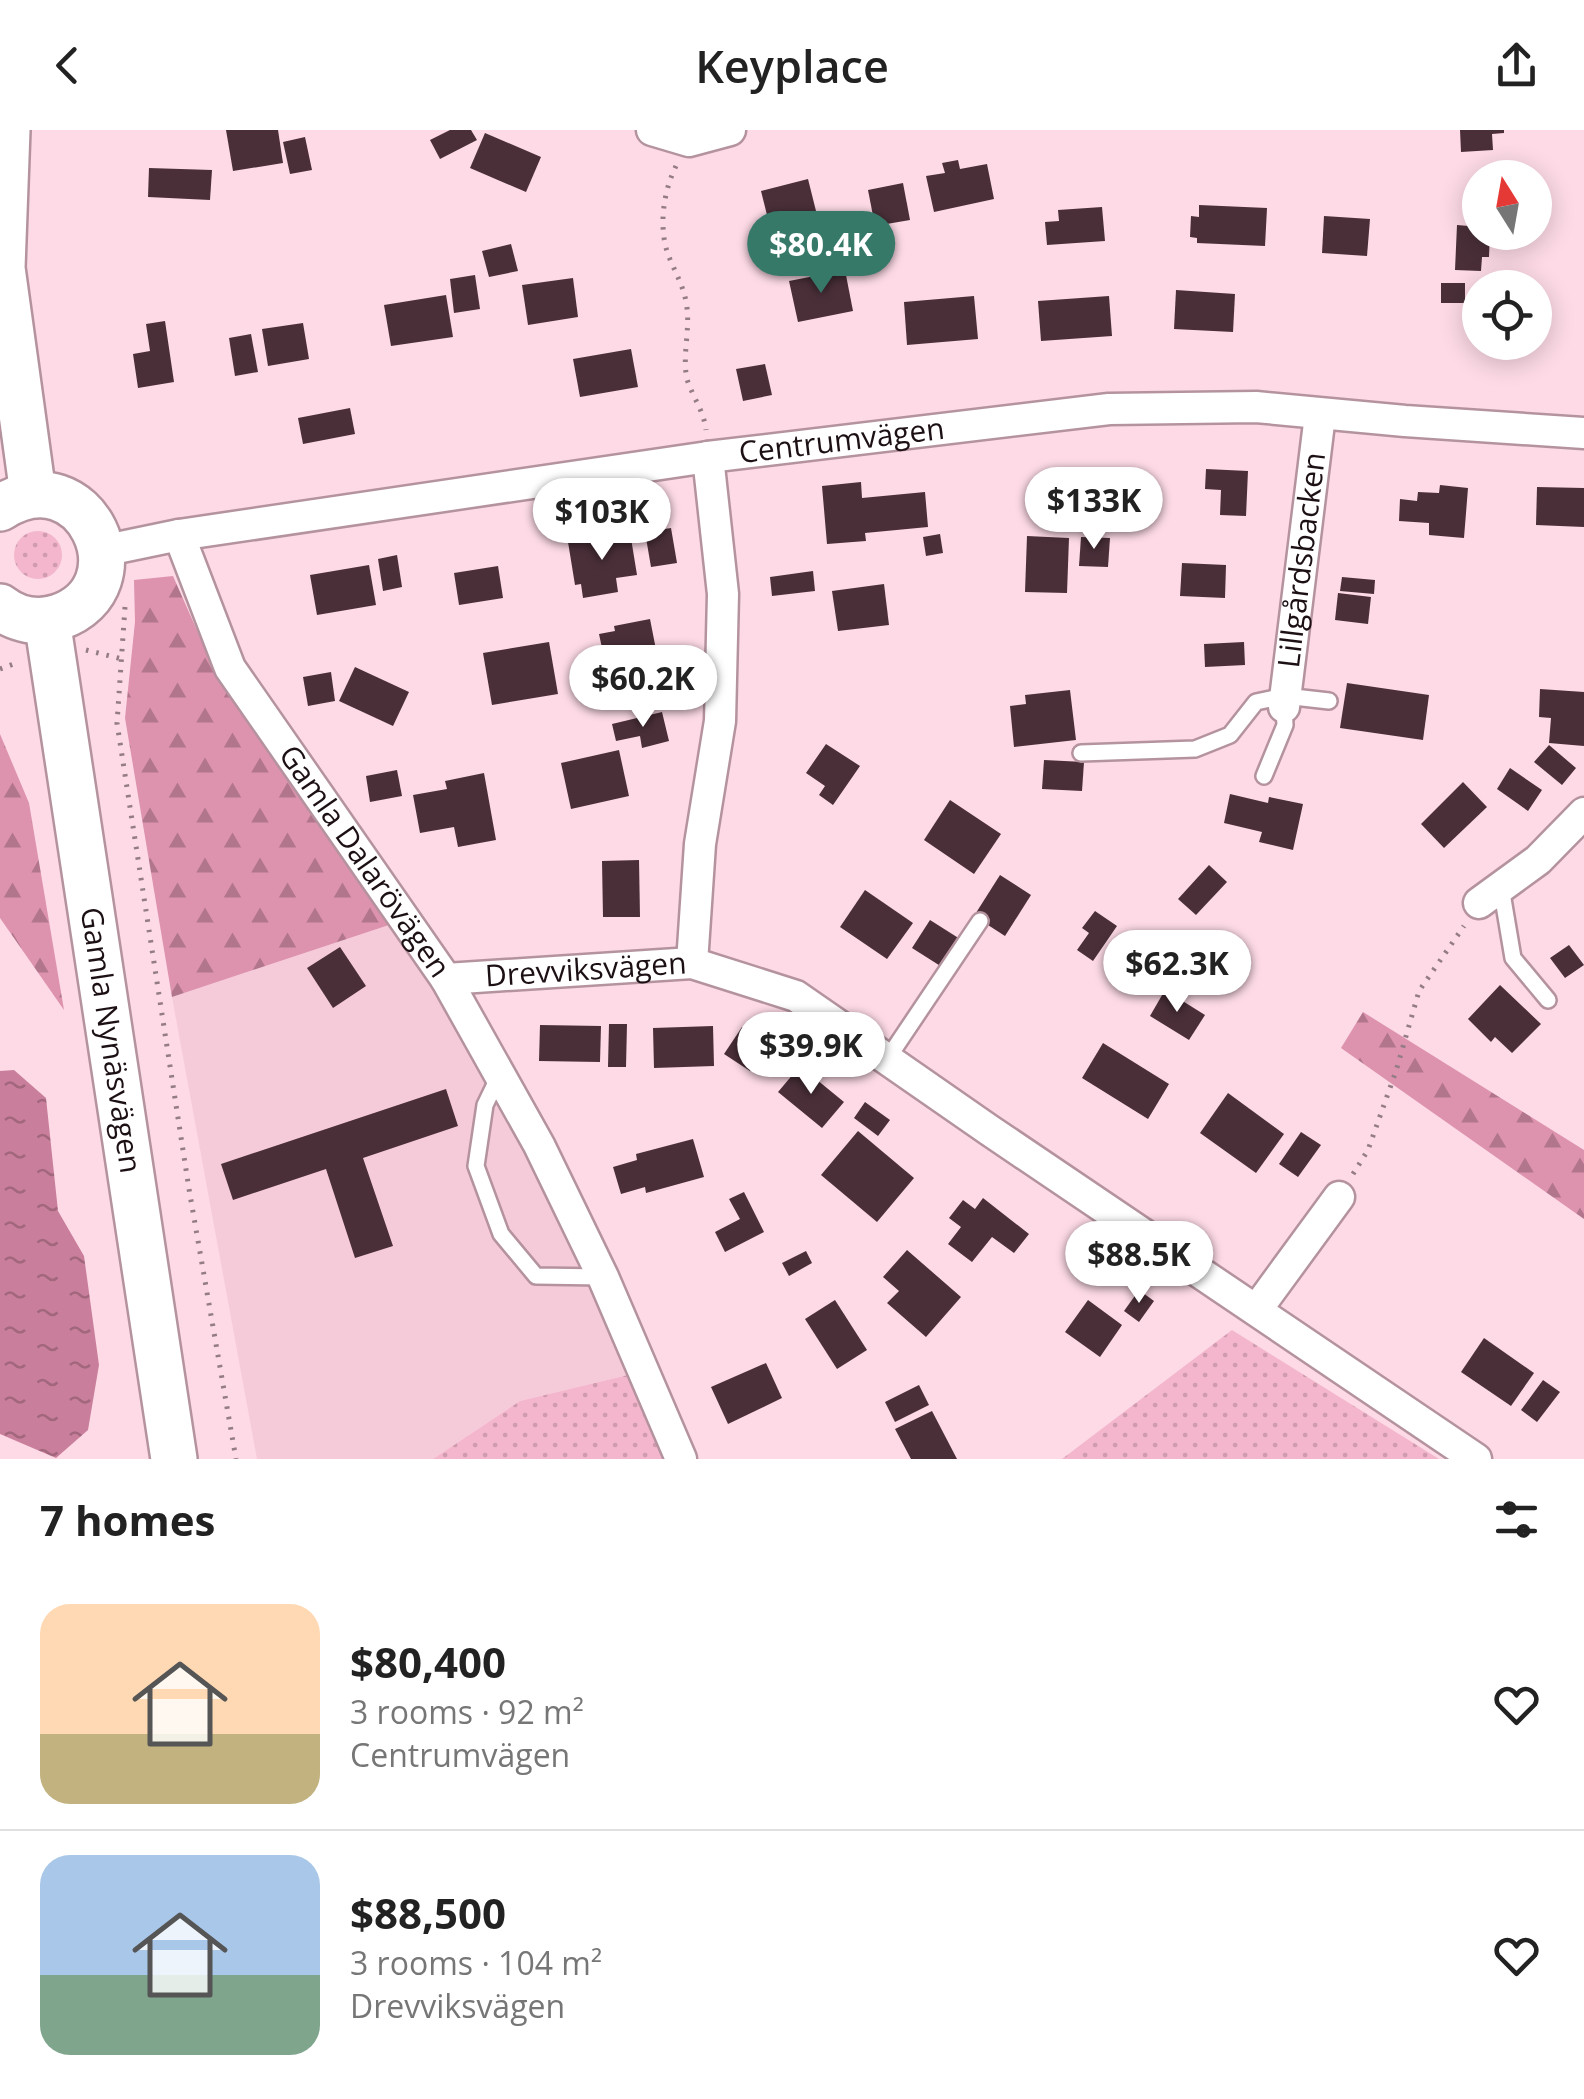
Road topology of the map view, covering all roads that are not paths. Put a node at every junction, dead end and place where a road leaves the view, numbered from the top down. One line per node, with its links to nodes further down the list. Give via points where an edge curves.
1 (7, 130): 7 (street, via 2,268)
2 (652, 130): 3 (street, via 689,141)
3 (730, 130)
4 (1320, 415): 5 (street, Centrumvägen); 6 (street, Centrumvägen, via 1256,408 1108,409); 12 (street, Lillgårdsbacken)
5 (1584, 433)
6 (708, 458): 8 (street, Centrumvägen); 19 (street, via 724,594 720,721 700,844)
7 (17, 501): 9 (street, via 58,497 79,509 95,527)
8 (179, 536): 9 (street, Centrumvägen); 20 (street, Gamla Dalarövägen, via 230,668)
9 (102, 551): 11 (street, via 89,596)
10 (0, 607): 11 (street, via 27,620)
11 (47, 620): 27 (street, Gamla Nynäsvägen)
12 (1284, 701): 13 (lane); 14 (lane, via 1256,702 1230,735 1195,749); 15 (lane, via 1285,726)
13 (1329, 701)
14 (1081, 753)
15 (1264, 776)
16 (1584, 813): 17 (street, via 1538,860)
17 (1490, 895): 21 (lane, via 1513,958)
18 (980, 922): 22 (lane)
19 (692, 963): 20 (street, Drevviksvägen); 22 (street, Drevviksvägen, via 796,996)
20 (446, 979): 23 (street, Gamla Dalarövägen)
21 (1548, 1000)
22 (888, 1058): 26 (street, Drevviksvägen)
23 (500, 1074): 25 (street, Gamla Dalarövägen); 25 (lane, via 485,1106 476,1166 501,1234 536,1276)
24 (1338, 1198): 26 (street)
25 (603, 1276): 28 (street, Gamla Dalarövägen)
26 (1257, 1309): 29 (street, Drevviksvägen)
27 (174, 1459)
28 (681, 1459)
29 (1476, 1459)

